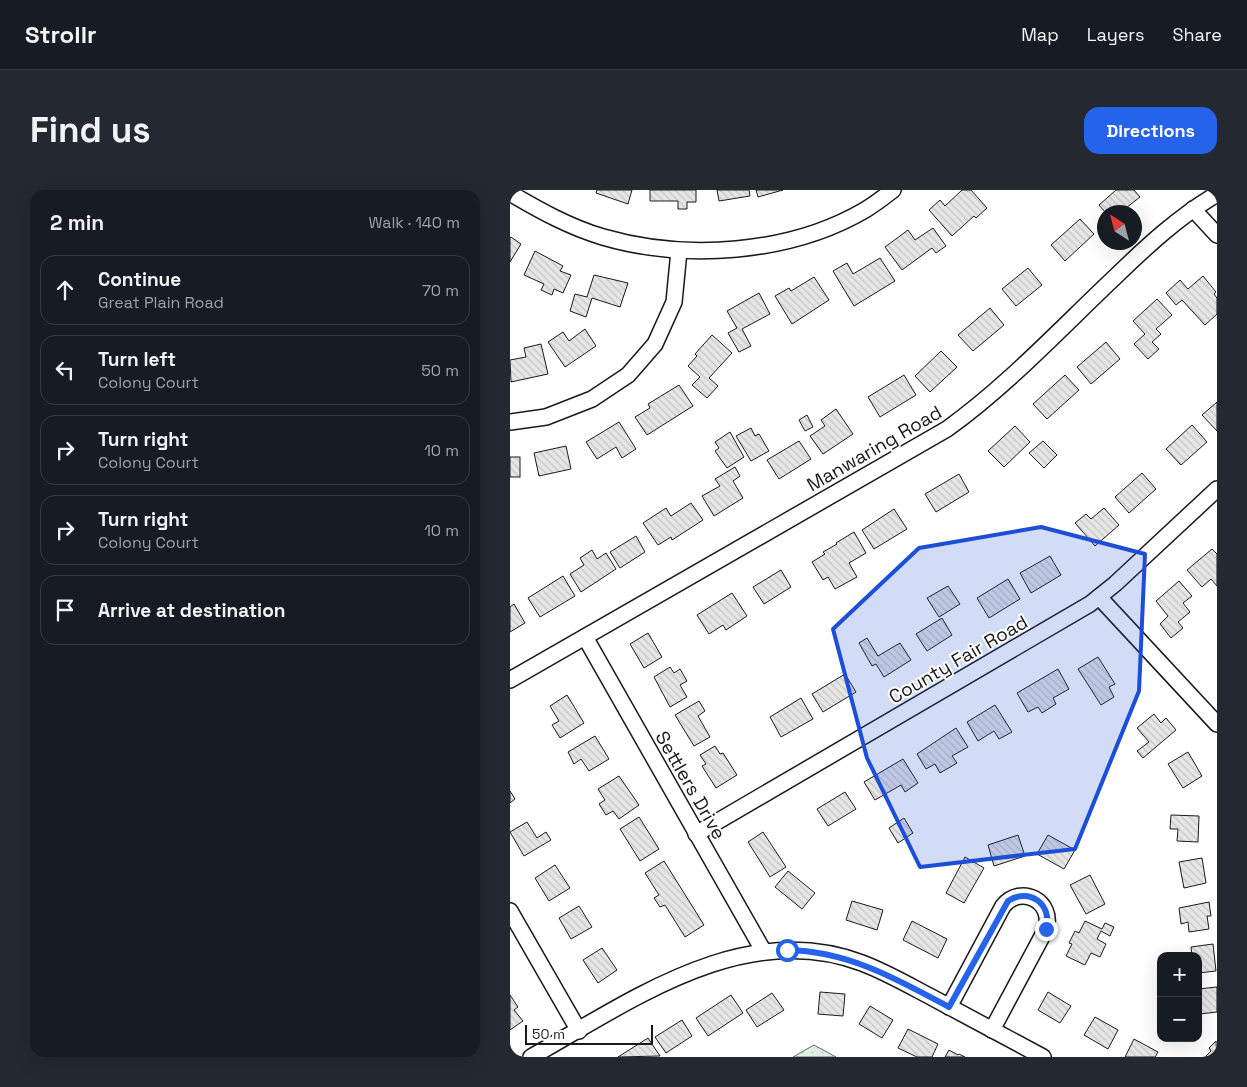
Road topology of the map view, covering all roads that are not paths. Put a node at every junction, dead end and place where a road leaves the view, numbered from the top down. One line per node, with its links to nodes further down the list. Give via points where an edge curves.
1 (893, 190): 6 (street, via 865,210 814,233 742,250)
2 (510, 193): 6 (street, via 548,216 603,237)
3 (1217, 194): 4 (street, Manwaring Road)
4 (1193, 209): 5 (street); 10 (street, Manwaring Road, via 1153,240 995,391 959,421)
5 (1217, 235)
6 (679, 251): 7 (street, via 674,302 654,344 628,375 592,399 546,417)
7 (510, 422)
8 (1217, 489): 9 (street, County Fair Road)
9 (1099, 598): 12 (street); 13 (street, County Fair Road)
10 (585, 638): 11 (street, Manwaring Road); 13 (street, Settlers Drive)
11 (510, 680)
12 (1217, 724)
13 (696, 834): 15 (street, Settlers Drive)
14 (510, 911): 18 (street)
15 (764, 952): 16 (street, via 812,952 852,960); 18 (street, via 715,962 677,977)
16 (949, 1007): 17 (street); 17 (street, via 1003,906 1021,895 1037,899 1046,912 1046,929)
17 (992, 1030): 20 (street)
18 (579, 1031): 19 (street)
19 (531, 1057)
20 (1043, 1057)

